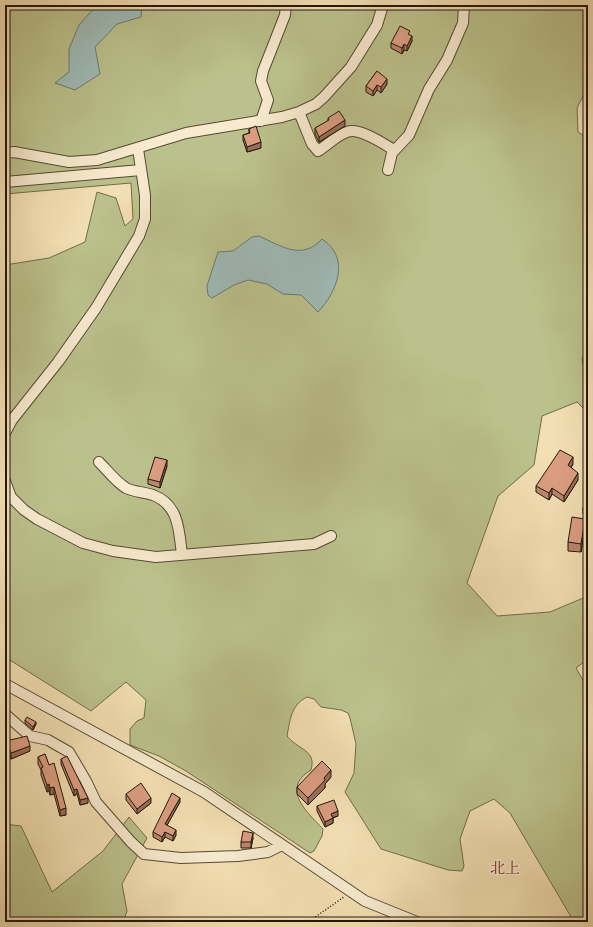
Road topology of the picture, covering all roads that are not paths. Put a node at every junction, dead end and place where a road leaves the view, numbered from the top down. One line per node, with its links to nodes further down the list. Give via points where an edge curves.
1 (286, 5): 5 (street, via 285,15 263,71 261,81 268,100)
2 (383, 5): 4 (street, via 377,25 351,67 316,104)
3 (464, 5): 7 (street, via 463,23 448,60 429,89 408,135)
4 (299, 112): 5 (street); 7 (street, via 312,144 318,151 351,131 375,139)
5 (261, 121): 6 (street, via 186,133)
6 (138, 148): 8 (street, via 97,160 69,162 14,152); 9 (street)
7 (394, 150): 10 (street)
8 (5, 153)
9 (141, 170): 11 (street); 12 (street, via 145,218 139,236 96,308)
10 (388, 170)
11 (5, 182)
12 (5, 433)
13 (98, 462): 16 (street, via 126,488 165,501 178,522)
14 (5, 481): 16 (street, via 12,496 24,510 56,530 84,543 113,551 149,556)
15 (331, 536): 16 (street, via 314,544)
16 (182, 555)
17 (5, 684): 19 (street, via 204,792)
18 (5, 714): 19 (street, via 30,736 48,740 69,752 96,802 144,854 181,858 238,856 268,852)
19 (282, 845): 20 (street, via 373,905)
20 (417, 922)

